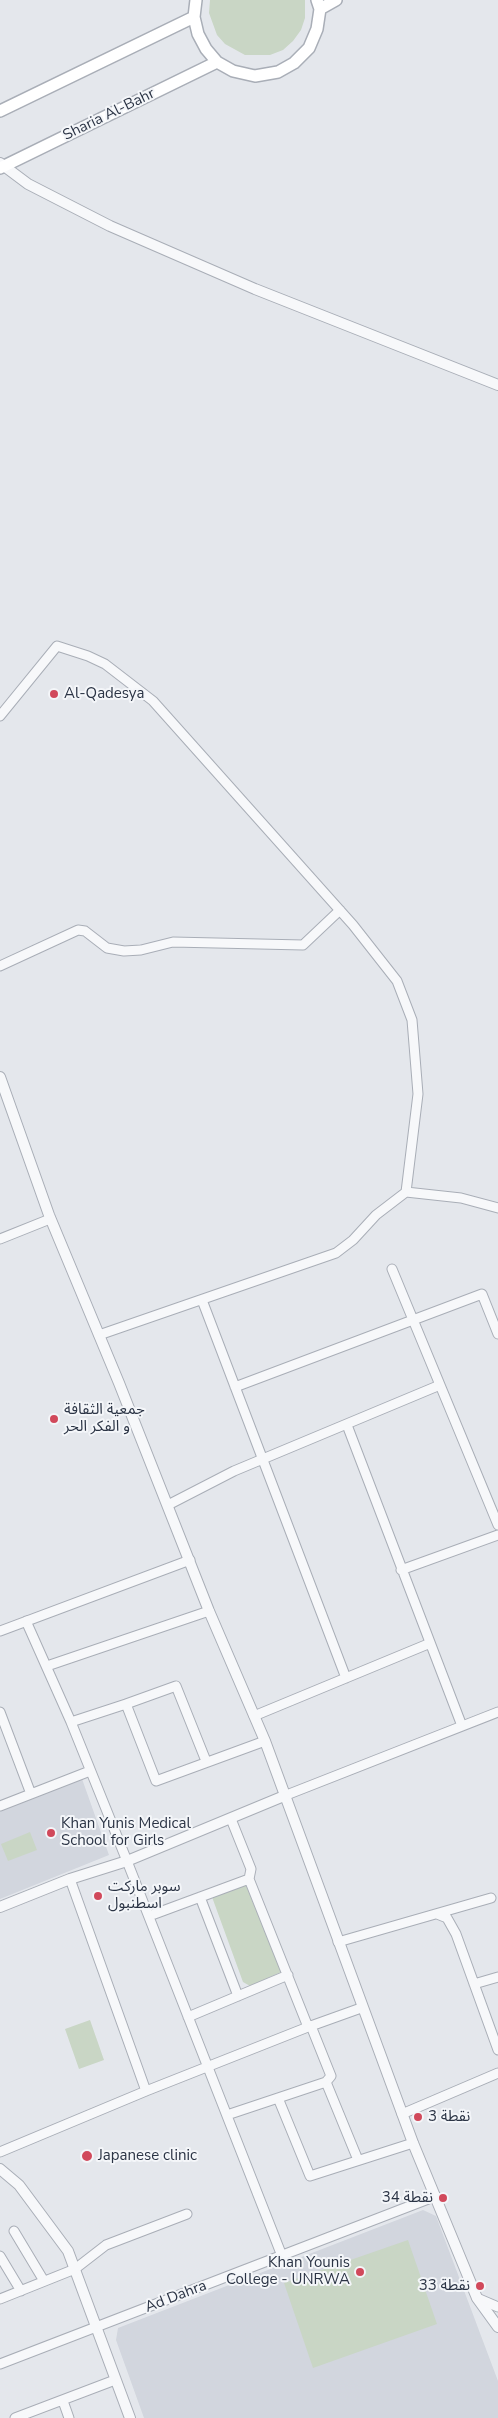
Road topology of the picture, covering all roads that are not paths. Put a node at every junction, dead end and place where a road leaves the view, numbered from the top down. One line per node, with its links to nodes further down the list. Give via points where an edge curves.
1 (196, 0): 4 (main road)
2 (336, 0): 3 (main road)
3 (318, 4): 5 (main road, via 317,29 309,48 294,63 278,72 256,76 235,72)
4 (194, 17): 5 (main road, via 198,34); 6 (main road)
5 (217, 62): 7 (main road, Sharia Al-Bahr)
6 (0, 111)
7 (1, 166): 8 (street, via 28,184 119,230 255,289)
8 (498, 385)
9 (0, 716): 10 (street, via 57,646 105,664 153,701)
10 (340, 910): 11 (street, via 302,945 173,942 124,951 107,948 85,931 78,930); 13 (street, via 397,981 412,1020 418,1094)
11 (0, 966)
12 (0, 1077): 15 (street)
13 (406, 1192): 14 (street, via 461,1198); 18 (street, via 376,1215 336,1254)
14 (498, 1208)
15 (50, 1219): 16 (street); 21 (street)
16 (0, 1239)
17 (392, 1268): 19 (street)
18 (202, 1300): 21 (street); 23 (street)
19 (413, 1320): 20 (street, via 482,1294); 22 (street); 23 (street)
20 (498, 1334)
21 (99, 1335): 26 (street)
22 (440, 1385): 24 (street); 27 (street)
23 (235, 1387): 25 (street)
24 (347, 1425): 25 (street); 30 (street)
25 (262, 1459): 26 (street); 36 (street)
26 (168, 1505): 29 (street)
27 (498, 1525)
28 (498, 1535): 30 (street)
29 (190, 1560): 31 (street); 32 (street)
30 (401, 1570): 42 (street)
31 (209, 1611): 35 (street); 40 (street)
32 (26, 1621): 33 (street); 35 (street)
33 (0, 1631)
34 (428, 1644): 36 (street)
35 (47, 1666): 41 (street)
36 (346, 1678): 40 (street)
37 (126, 1704): 41 (street); 44 (street, via 176,1686); 44 (street, via 156,1781)
38 (0, 1712): 46 (street)
39 (498, 1712): 42 (street)
40 (254, 1716): 43 (street)
41 (71, 1722): 45 (street)
42 (462, 1726): 47 (street)
43 (265, 1741): 44 (street); 47 (street)
44 (206, 1761)
45 (90, 1771): 46 (street); 50 (street)
46 (31, 1794): 48 (street)
47 (284, 1796): 49 (street); 58 (street)
48 (0, 1806)
49 (232, 1819): 50 (street); 52 (street, via 251,1869)
50 (127, 1861): 51 (street); 57 (street)
51 (70, 1879): 55 (street); 70 (street)
52 (249, 1879): 53 (street); 59 (street)
53 (200, 1897): 57 (street); 62 (street)
54 (491, 1898): 56 (street)
55 (0, 1907)
56 (437, 1914): 58 (street); 61 (street, via 448,1918)
57 (149, 1916): 64 (street)
58 (338, 1942): 63 (street)
59 (288, 1975): 62 (street); 65 (street)
60 (498, 1977): 61 (street)
61 (474, 1984): 66 (street)
62 (238, 1996): 64 (street)
63 (362, 2008): 65 (street); 72 (street)
64 (188, 2017): 67 (street)
65 (310, 2026): 67 (street); 69 (street, via 331,2076)
66 (498, 2050)
67 (208, 2067): 70 (street); 73 (street)
68 (498, 2073): 72 (street)
69 (326, 2082): 71 (street); 76 (street)
70 (146, 2091): 75 (street)
71 (278, 2098): 73 (street); 76 (street, via 310,2176)
72 (402, 2114): 74 (street)
73 (227, 2115): 82 (street)
74 (413, 2143): 76 (street); 78 (street)
75 (0, 2152)
76 (358, 2160)
77 (0, 2169): 83 (street, via 20,2185 68,2251)
78 (436, 2196): 82 (street, Ad Dahra); 86 (street)
79 (187, 2214): 83 (street, via 106,2245)
80 (14, 2231): 84 (street)
81 (0, 2256): 85 (street)
82 (282, 2256): 89 (street, Ad Dahra)
83 (75, 2269): 84 (street); 89 (street)
84 (44, 2281): 85 (street)
85 (21, 2291): 87 (street)
86 (477, 2298): 88 (street); 90 (street)
87 (0, 2299)
88 (498, 2307)
89 (97, 2328): 91 (street, Ad Dahra); 92 (street)
90 (498, 2328)
91 (0, 2364)
92 (115, 2380): 93 (street); 96 (street)
93 (63, 2401): 94 (street); 95 (street)
94 (15, 2418)
95 (69, 2418)
96 (130, 2418)

